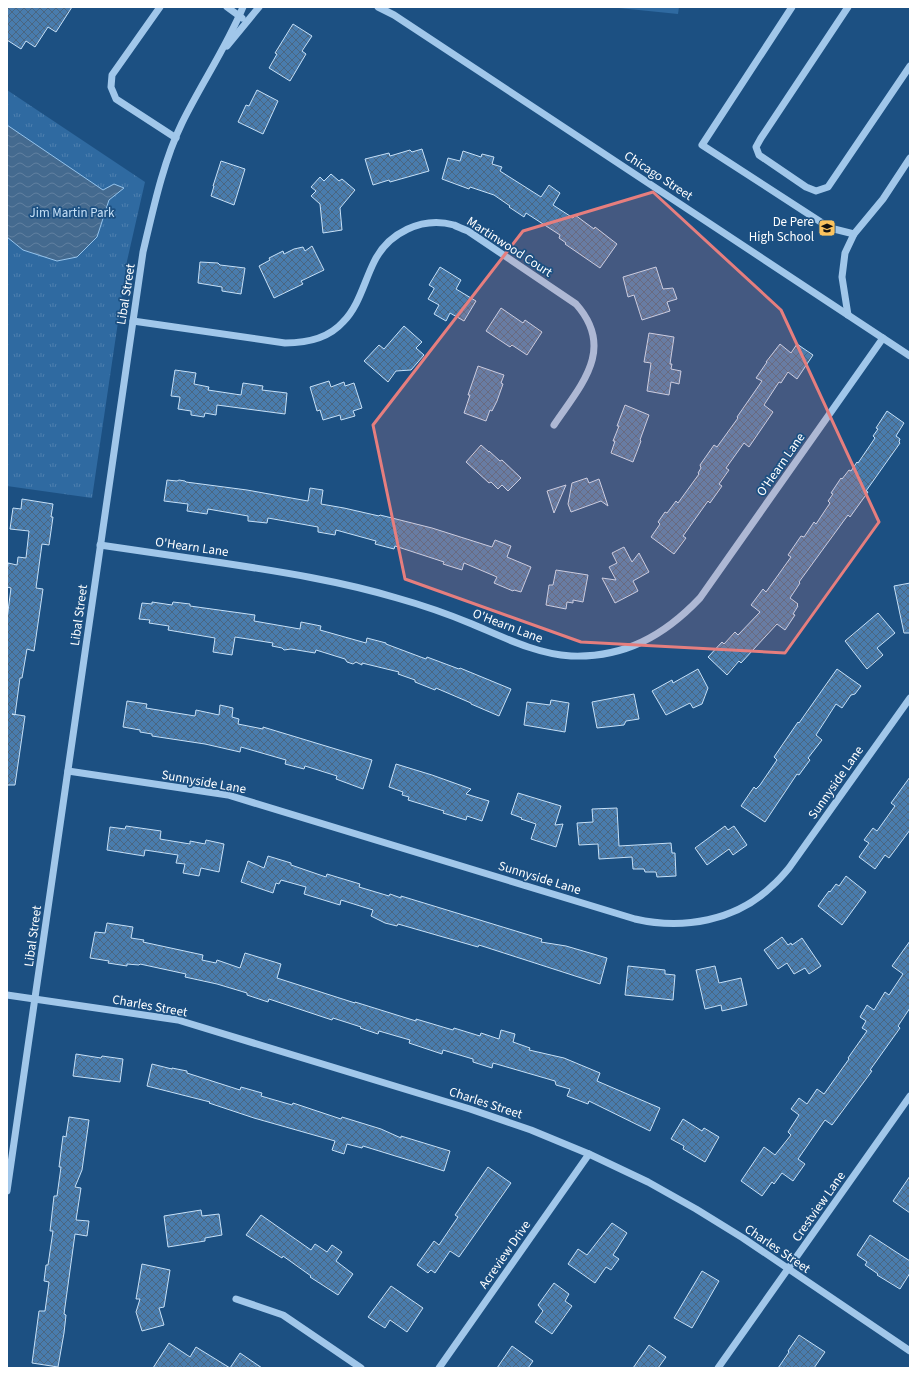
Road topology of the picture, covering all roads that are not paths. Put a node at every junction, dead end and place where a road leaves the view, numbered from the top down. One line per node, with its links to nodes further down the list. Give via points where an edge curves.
1 (160, 7): 14 (street, via 112,75 111,87 116,98)
2 (226, 7): 10 (street)
3 (242, 7): 10 (street, Libal Street)
4 (259, 7): 11 (street, Libal Street)
5 (378, 7): 9 (street, Chicago Street)
6 (385, 7): 9 (street, Chicago Street)
7 (792, 7): 16 (street, via 702,145 830,228)
8 (848, 7): 13 (street, via 761,138 756,147 759,155 806,187 816,191 828,187)
9 (394, 15): 17 (street, Chicago Street)
10 (239, 16): 11 (street); 12 (street, Libal Street)
11 (248, 21): 12 (street, Libal Street)
12 (220, 56): 14 (street, Libal Street)
13 (910, 66)
14 (176, 138): 18 (street, Libal Street, via 153,208 143,252)
15 (910, 158): 16 (street)
16 (854, 234): 17 (street, via 845,253 842,277)
17 (848, 315): 19 (street, Chicago Street)
18 (133, 321): 21 (street, Martinwood Court, via 284,343 313,341 328,334 343,322 354,306 378,254 388,242 407,229 422,224 453,225 468,231 576,304 590,325 594,338 592,365 586,379); 22 (street, Libal Street)
19 (883, 338): 20 (street, Chicago Street); 22 (street, O'Hearn Lane, via 700,598 663,630 642,642 619,650 571,656 546,652 457,618 337,582)
20 (910, 356)
21 (554, 425)
22 (100, 545): 24 (street, Libal Street)
23 (910, 698): 24 (street, Sunnyside Lane, via 789,868 772,887 754,901 732,912 711,920 691,923 668,924 635,919 228,795)
24 (68, 771): 26 (street, Libal Street)
25 (7, 995): 26 (street, Charles Street)
26 (35, 999): 28 (street, Charles Street, via 178,1020 470,1109); 29 (street, Libal Street)
27 (910, 1096): 30 (street, Crestview Lane)
28 (589, 1154): 30 (street, Charles Street, via 648,1182 696,1209); 34 (street, Acreview Drive)
29 (7, 1191)
30 (788, 1269): 32 (street, Charles Street); 35 (street, Crestview Lane)
31 (236, 1299): 33 (street, via 283,1315)
32 (910, 1351)
33 (361, 1368)
34 (439, 1368)
35 (718, 1368)

